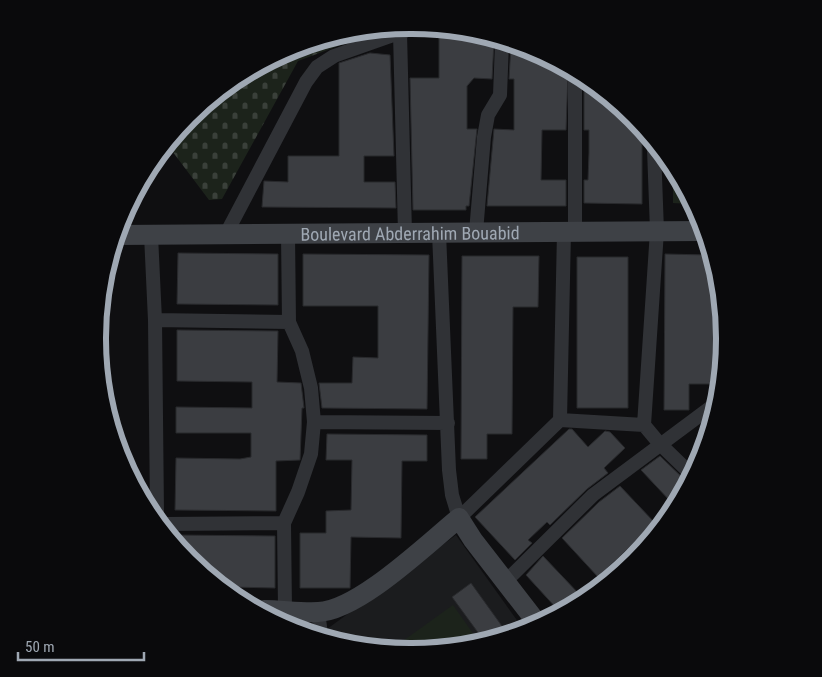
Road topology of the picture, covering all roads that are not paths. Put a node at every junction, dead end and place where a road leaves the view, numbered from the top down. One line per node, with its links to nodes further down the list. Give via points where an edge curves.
1 (400, 34): 9 (street); 12 (street, via 334,56 317,67)
2 (502, 48): 7 (street, via 500,95 488,115 484,137)
3 (575, 82): 8 (street)
4 (654, 155): 5 (street)
5 (657, 231): 6 (street, Boulevard Abderrahim Bouabid); 8 (street, Boulevard Abderrahim Bouabid); 21 (street)
6 (696, 231)
7 (476, 232): 8 (street, Boulevard Abderrahim Bouabid); 10 (street, Boulevard Abderrahim Bouabid)
8 (569, 232): 18 (street)
9 (405, 233): 10 (street, Boulevard Abderrahim Bouabid); 13 (street, Boulevard Abderrahim Bouabid)
10 (439, 233): 20 (street)
11 (151, 234): 12 (street, Boulevard Abderrahim Bouabid); 14 (street, Boulevard Abderrahim Bouabid); 15 (street)
12 (226, 234): 13 (street, Boulevard Abderrahim Bouabid)
13 (288, 234): 16 (street)
14 (124, 235)
15 (156, 320): 16 (street); 24 (street)
16 (289, 322): 19 (street, via 302,351 311,388)
17 (707, 410): 22 (street)
18 (560, 420): 21 (street); 25 (street)
19 (314, 422): 20 (street); 27 (street, via 310,454)
20 (448, 423): 25 (street, via 449,470)
21 (644, 426): 22 (street)
22 (659, 443): 23 (street); 28 (street, via 593,494)
23 (686, 469)
24 (157, 506)
25 (459, 518): 28 (street); 31 (street, via 362,596 335,609)
26 (169, 524): 27 (street)
27 (284, 524): 30 (street)
28 (506, 581): 32 (street)
29 (273, 610): 30 (street)
30 (286, 610): 31 (street)
31 (318, 612): 33 (street)
32 (533, 618)
33 (321, 630)

